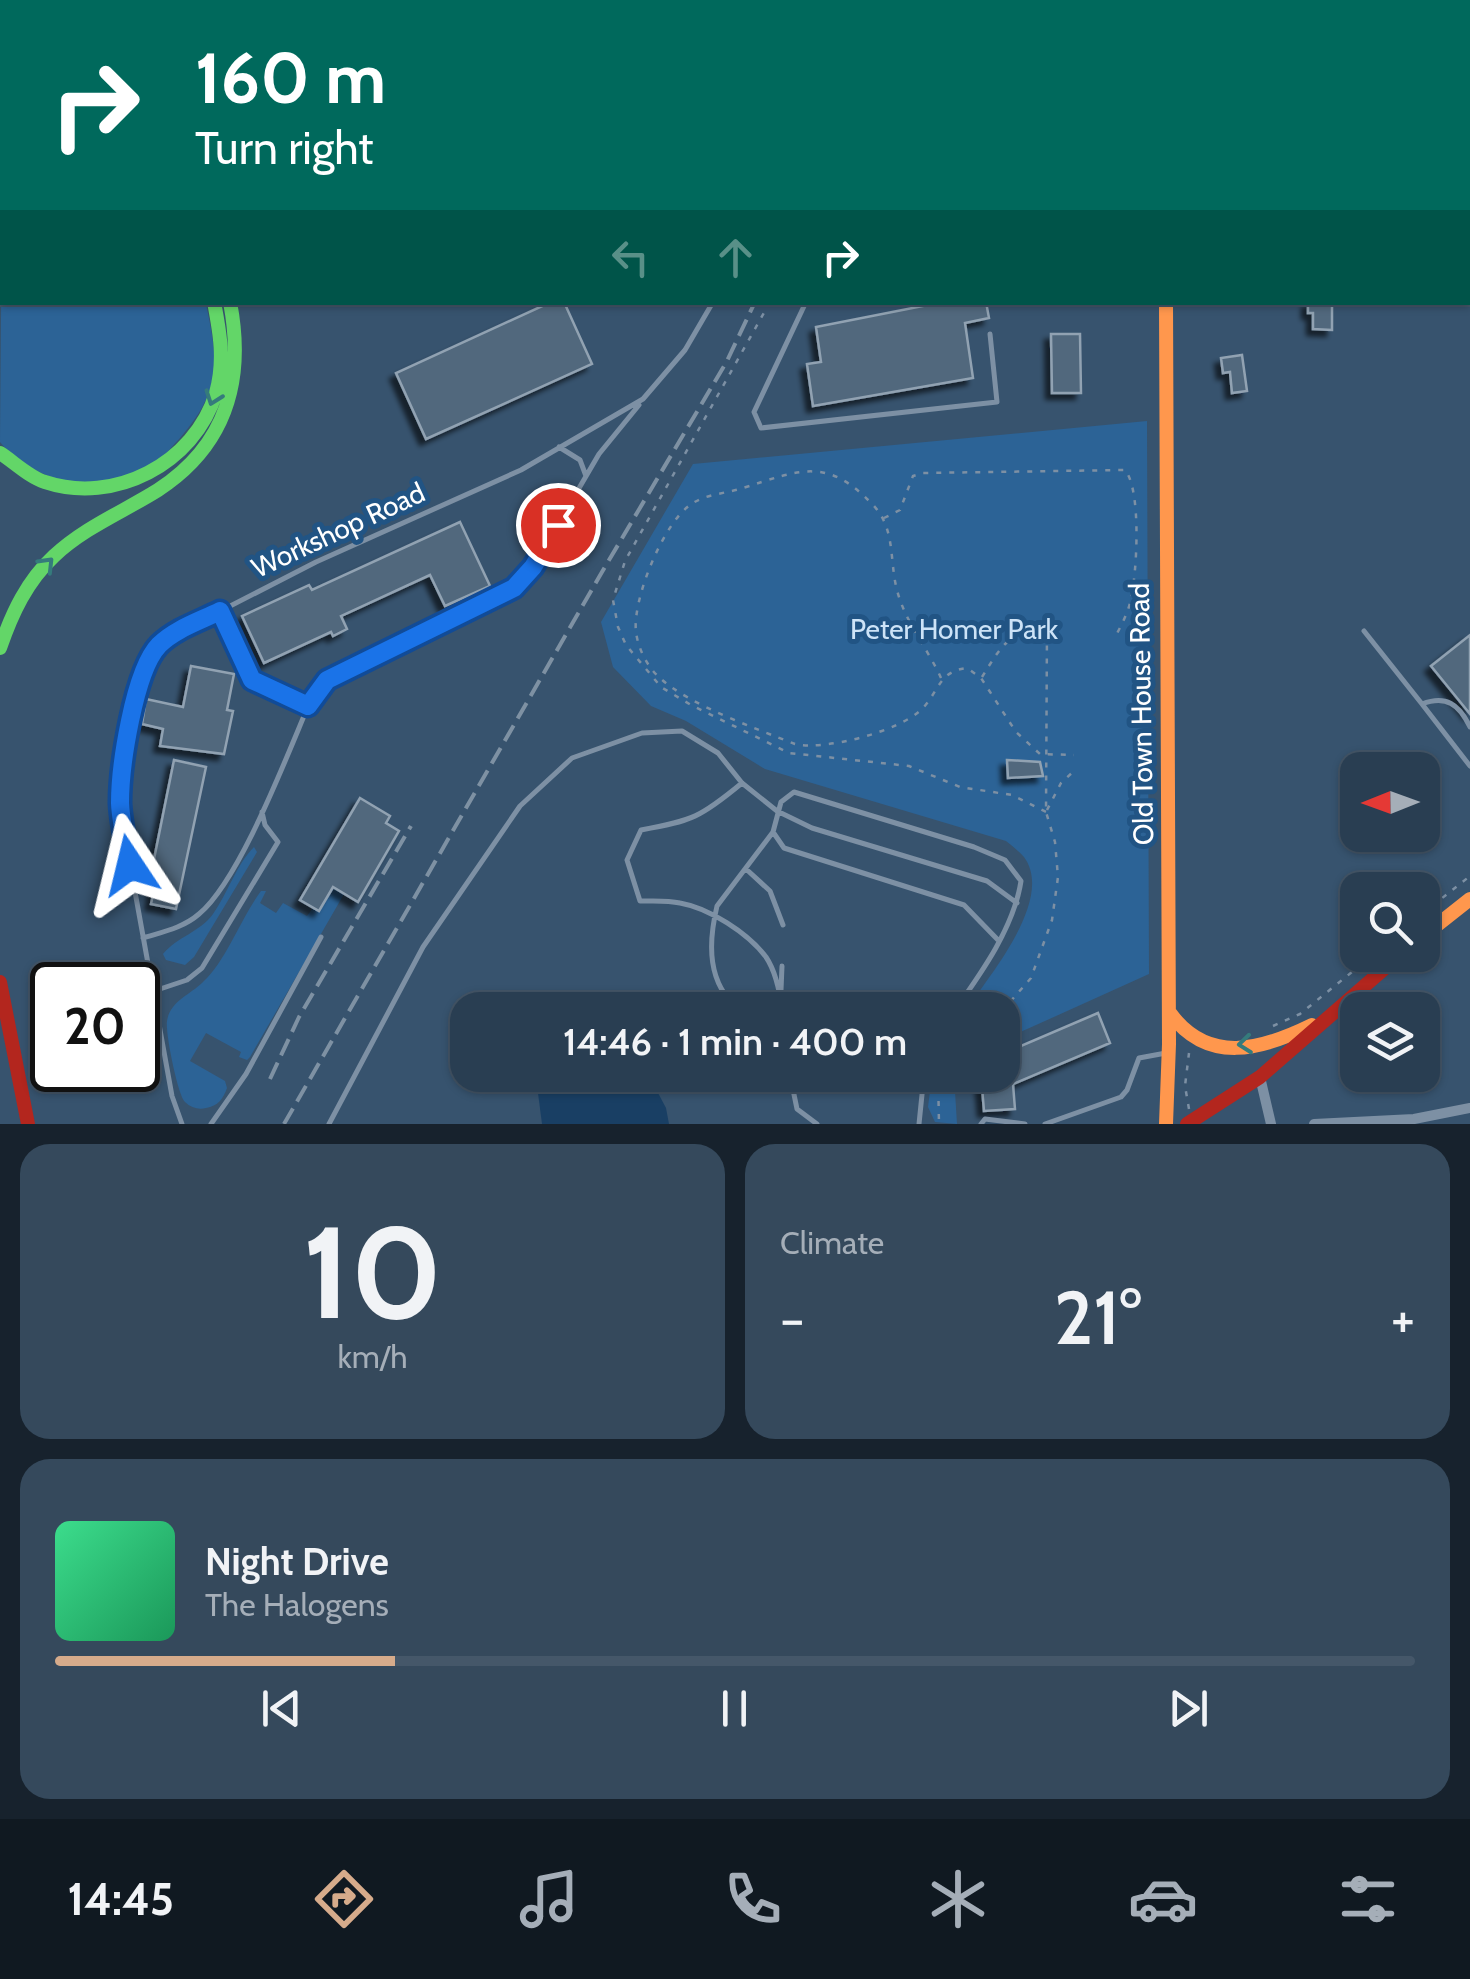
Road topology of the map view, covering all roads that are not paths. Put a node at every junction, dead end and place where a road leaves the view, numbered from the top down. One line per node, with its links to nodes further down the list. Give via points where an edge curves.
1 (214, 305): 9 (main road, one-way to 9, via 222,351 214,397 190,440 152,474 110,490 67,490 26,474)
2 (231, 305): 13 (main road, one-way to 2, via 25,590 55,554 175,478 210,440 236,374)
3 (711, 305): 7 (lane, Workshop Road, via 685,350)
4 (805, 305): 6 (lane, via 754,412 760,428 996,402)
5 (1166, 305): 39 (main road, Old Town House Road)
6 (990, 334)
7 (643, 399): 8 (lane, Workshop Road); 10 (lane)
8 (559, 448): 10 (lane, via 580,460); 11 (lane, Workshop Road)
9 (0, 454)
10 (586, 476): 15 (lane, via 514,588 327,680)
11 (220, 611): 15 (lane, via 252,680); 28 (lane, Workshop Road, via 158,646 135,701 120,808)
12 (1364, 631): 14 (lane)
13 (0, 648)
14 (1422, 704): 16 (lane, via 1446,699); 17 (lane)
15 (308, 706): 19 (lane)
16 (1470, 727)
17 (1470, 766)
18 (742, 783): 20 (lane); 25 (lane, via 688,822 641,830 627,860 640,900 682,903); 52 (lane, via 718,753 682,730 642,732 572,758 520,806 423,948)
19 (262, 810): 28 (lane, via 209,905 184,924); 35 (lane, via 278,842 207,962 187,980)
20 (777, 811): 21 (lane); 24 (lane, via 812,828 987,881); 24 (lane, via 794,792 974,846 1013,870 1020,881)
21 (774, 832): 22 (lane); 30 (lane, via 784,848 964,905)
22 (746, 869): 25 (lane); 27 (lane, via 770,891)
23 (1470, 899): 26 (main road)
24 (1017, 903): 30 (lane)
25 (714, 916): 36 (lane, via 709,954); 37 (lane, via 766,958)
26 (1440, 923)
27 (783, 925)
28 (143, 938): 31 (lane, Workshop Road)
29 (321, 938): 51 (lane)
30 (998, 940): 38 (lane)
31 (148, 962)
32 (782, 966): 37 (lane)
33 (1380, 972): 40 (main road)
34 (0, 982): 49 (main road)
35 (160, 989)
36 (723, 992)
37 (780, 992)
38 (966, 992)
39 (1169, 1012): 40 (main road, one-way to 39, via 1264,1042 1218,1046 1192,1039); 42 (main road, Old Town House Road)
40 (1330, 1015): 43 (main road)
41 (160, 1026): 50 (lane, Workshop Road)
42 (1169, 1052): 57 (lane, via 1140,1058 1121,1097); 58 (main road, Old Town House Road)
43 (1260, 1078): 47 (main road); 59 (street)
44 (794, 1092): 53 (lane, via 798,1109)
45 (923, 1092): 54 (lane)
46 (1470, 1108): 48 (street)
47 (1188, 1117)
48 (1414, 1122): 60 (street)
49 (28, 1124)
50 (182, 1124)
51 (212, 1124)
52 (329, 1124)
53 (817, 1124)
54 (920, 1124)
55 (981, 1124): 56 (lane)
56 (1025, 1124)
57 (1045, 1124)
58 (1166, 1124)
59 (1270, 1124)
60 (1314, 1124)

